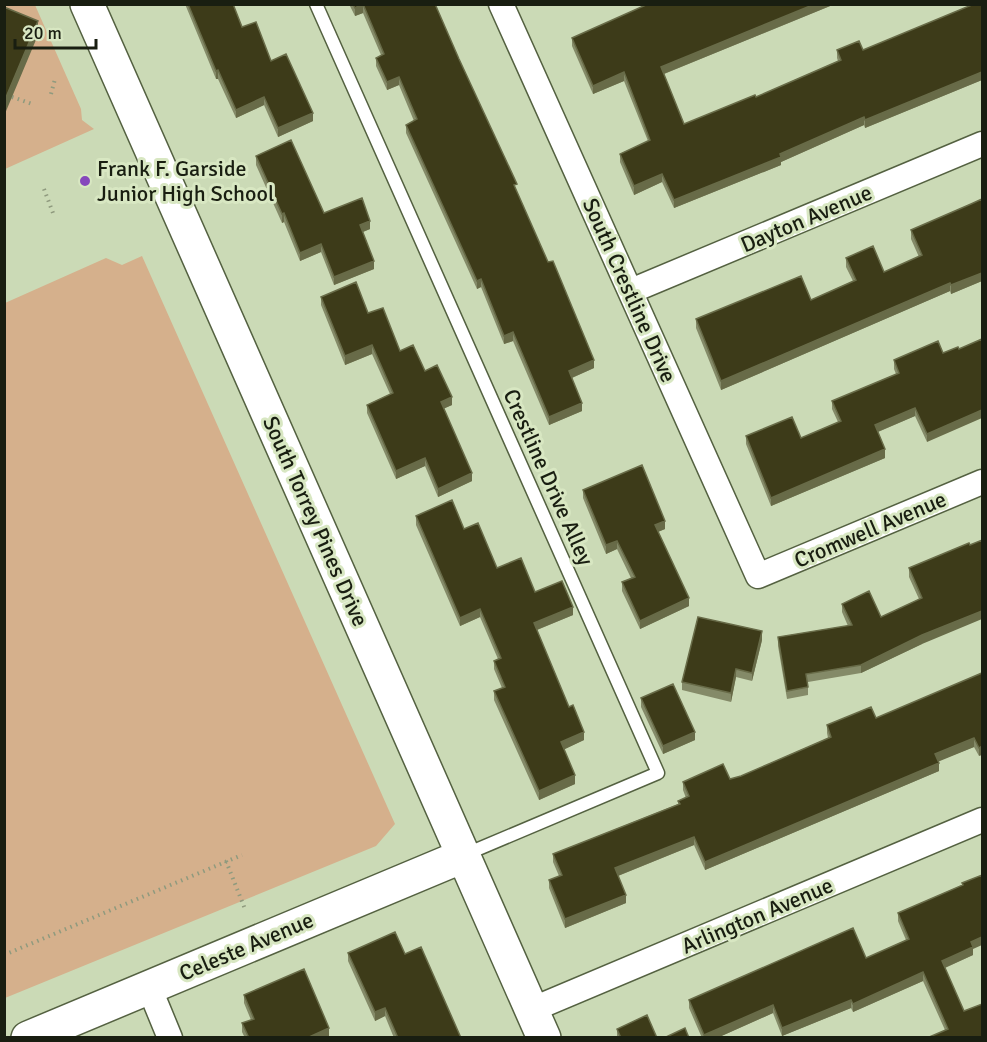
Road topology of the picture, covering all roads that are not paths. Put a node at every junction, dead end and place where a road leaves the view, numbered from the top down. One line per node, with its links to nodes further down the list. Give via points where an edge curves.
1 (87, 4): 9 (main road, South Torrey Pines Drive)
2 (316, 4): 9 (lane, Crestline Drive Alley, via 658,773)
3 (510, 7): 5 (street, South Crestline Drive)
4 (982, 144): 5 (street, Dayton Avenue)
5 (630, 291): 7 (street, South Crestline Drive)
6 (982, 482): 7 (street, Cromwell Avenue)
7 (758, 576)
8 (982, 820): 11 (street, Arlington Avenue)
9 (463, 856): 10 (main road, Celeste Avenue); 11 (main road, South Torrey Pines Drive)
10 (149, 987): 12 (main road, Celeste Avenue); 13 (street)
11 (537, 1024)
12 (28, 1038)
13 (170, 1038)

